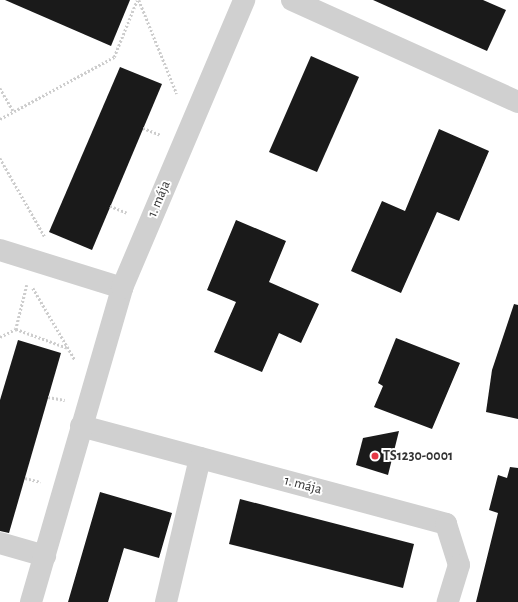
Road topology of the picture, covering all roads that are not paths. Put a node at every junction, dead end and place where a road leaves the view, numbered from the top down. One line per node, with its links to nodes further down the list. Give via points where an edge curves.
1 (244, 0): 5 (street, 1. mája)
2 (292, 0): 3 (street)
3 (509, 98)
4 (0, 250): 5 (street)
5 (122, 288): 6 (street, 1. mája)
6 (81, 426): 7 (street, 1. mája); 9 (street, 1. mája)
7 (200, 458): 11 (street); 12 (street, 1. mája, via 446,524 459,565)
8 (0, 543): 9 (street)
9 (44, 556): 10 (street, 1. mája)
10 (31, 602)
11 (166, 602)
12 (448, 602)

